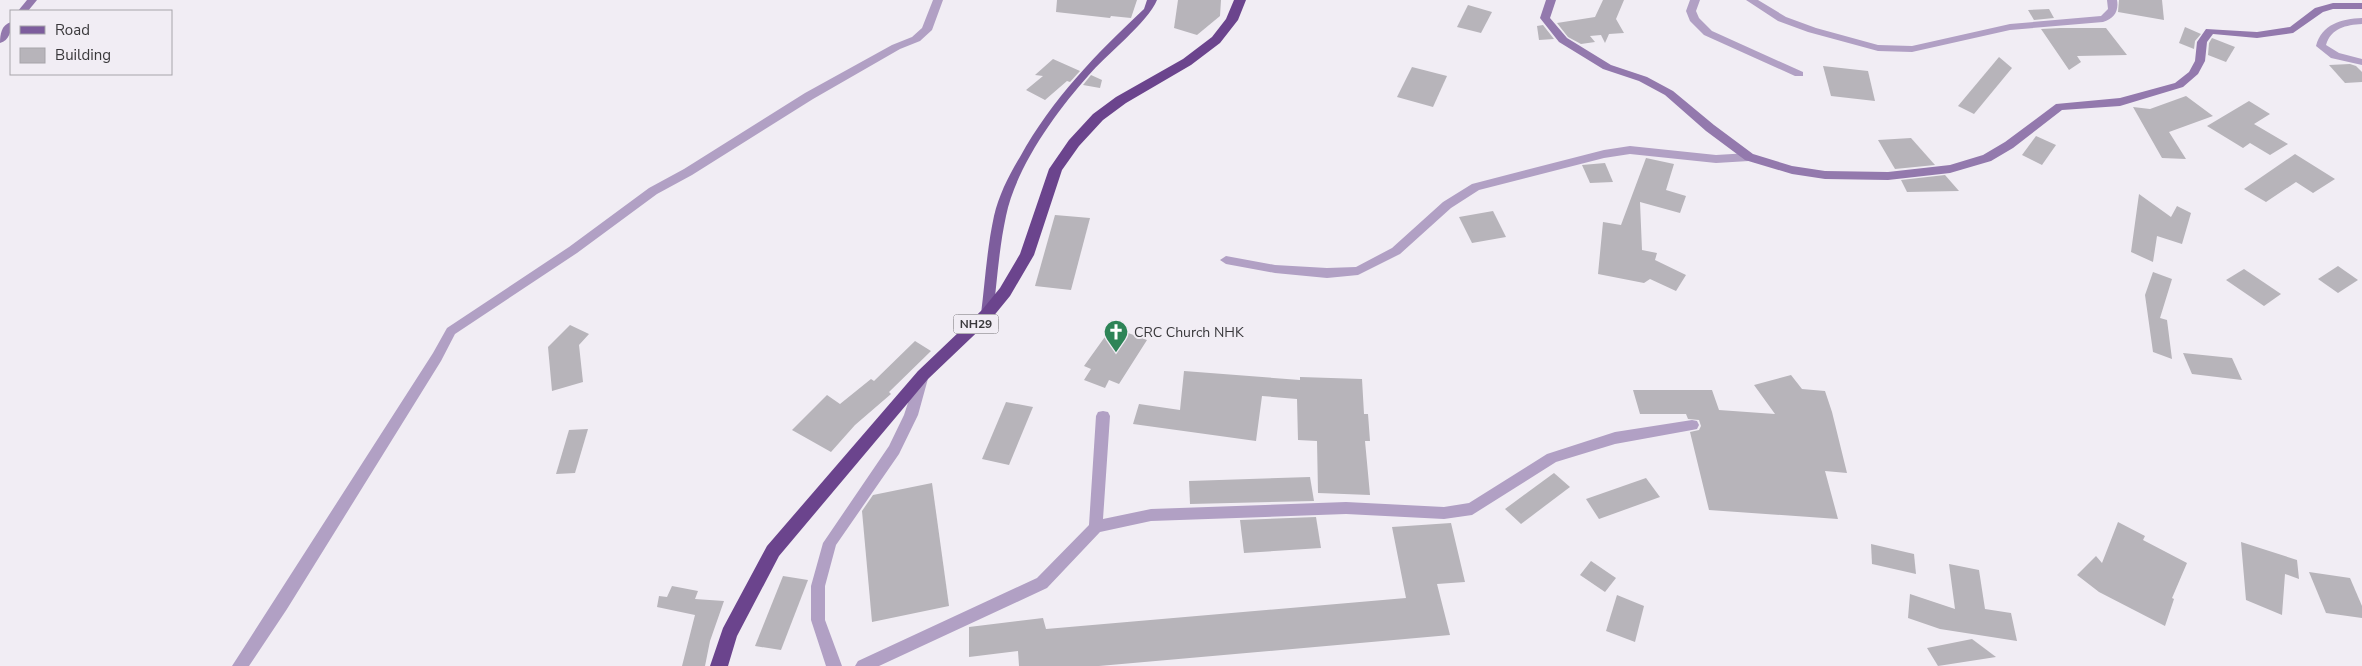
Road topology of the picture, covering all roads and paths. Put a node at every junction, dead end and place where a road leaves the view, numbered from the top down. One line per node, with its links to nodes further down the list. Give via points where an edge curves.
1 (32, 0): 10 (street)
2 (938, 0): 23 (street, via 927,30 916,39 818,91 653,191 573,250 451,331)
3 (1152, 0): 18 (main road, via 1148,10 1075,84 1035,139 1011,182 1000,215)
4 (1240, 0): 18 (highway, NH29, via 1232,20 1216,40 1187,62 1122,100 1098,118 1074,143 1056,170 1027,255 1005,292)
5 (1550, 0): 16 (street, via 1545,18 1563,40 1607,67 1669,93)
6 (1695, 0): 15 (street, via 1691,11 1694,19 1708,33)
7 (1751, 0): 8 (street, via 1782,19 1878,48 1912,48 2010,27 2103,19 2111,13)
8 (2112, 0)
9 (2362, 6): 16 (street, via 2333,6 2319,10 2293,30 2257,35 2210,31 2202,42 2200,61 2193,74 2179,85 2120,102 2060,107 1987,158 1950,169 1888,176 1825,175)
10 (24, 10)
11 (2362, 21): 14 (street, via 2332,28 2323,36 2321,46 2338,57)
12 (10, 26): 13 (street)
13 (0, 40)
14 (2362, 62)
15 (1799, 74)
16 (1749, 158): 17 (street, via 1716,159 1630,150 1476,187 1447,205 1396,251 1358,271 1326,273 1275,269)
17 (1226, 260)
18 (987, 314): 19 (highway, NH29)
19 (923, 375): 24 (highway, NH29, via 773,551 729,634); 25 (street, via 912,415 894,450 830,543 818,586 818,620)
20 (1103, 416): 22 (street)
21 (1692, 425): 22 (street, via 1615,438 1552,458 1472,509 1422,514 1346,508 1151,515)
22 (1096, 527): 26 (street, via 1042,583)
23 (240, 666)
24 (719, 666)
25 (834, 666)
26 (863, 666)

